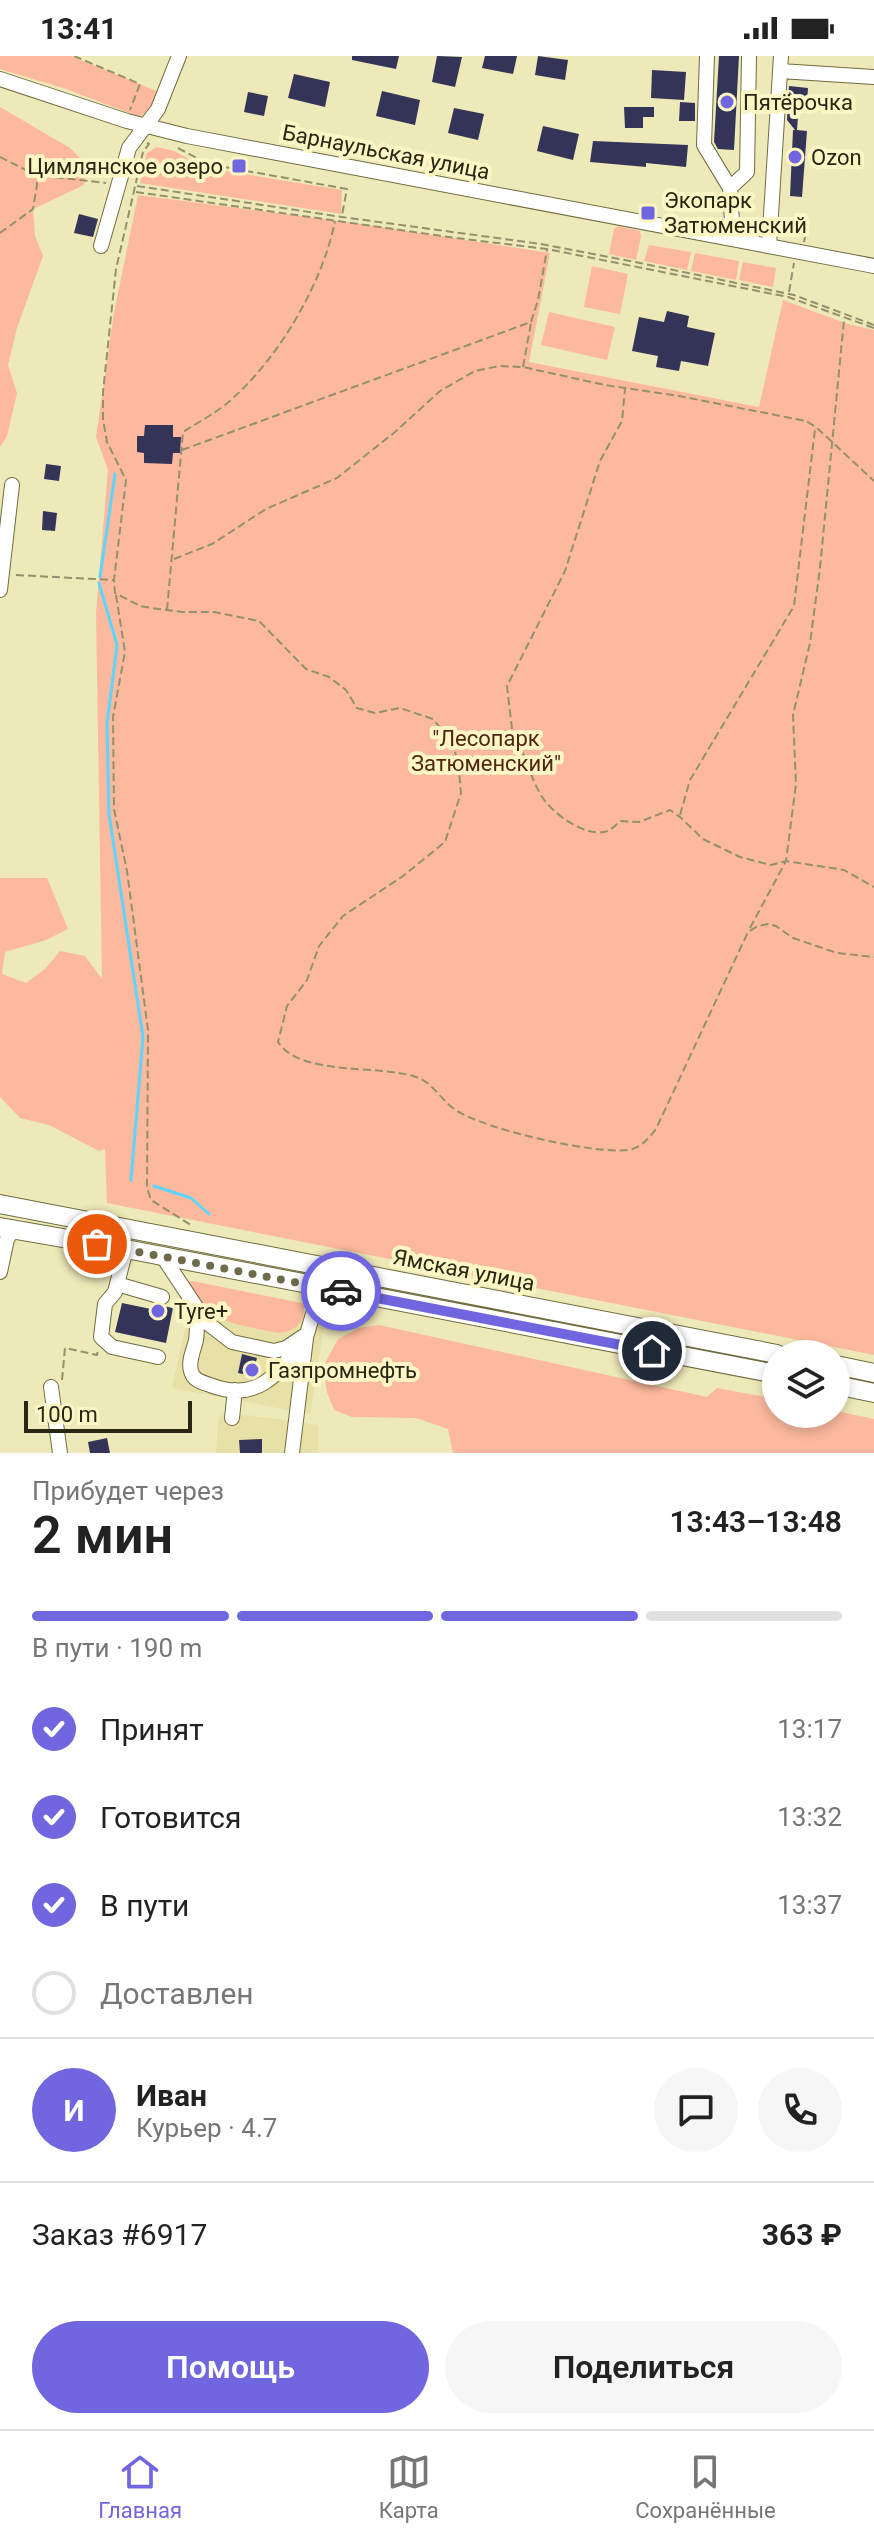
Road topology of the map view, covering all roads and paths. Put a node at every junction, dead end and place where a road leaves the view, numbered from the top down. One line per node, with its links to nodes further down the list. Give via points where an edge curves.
1 (179, 56): 7 (street)
2 (707, 56): 15 (street, via 704,145)
3 (749, 56): 15 (street, via 747,172)
4 (780, 63): 5 (street); 22 (street)
5 (874, 77)
6 (0, 79): 7 (street, Барнаульская улица)
7 (147, 126): 13 (street, via 129,148); 20 (street, Барнаульская улица)
8 (158, 143): 9 (path)
9 (149, 144)
10 (178, 148): 17 (path, via 208,164 347,189)
11 (0, 157): 12 (path)
12 (36, 175): 13 (path); 19 (path, via 33,209)
13 (118, 185): 21 (street)
14 (136, 186): 17 (path)
15 (730, 188): 20 (street)
16 (134, 192): 18 (path)
17 (342, 219): 18 (path); 23 (path); 27 (path, via 541,244 640,263 794,295)
18 (335, 220): 32 (path, via 315,280 285,338 225,405 183,432)
19 (0, 233)
20 (733, 239): 22 (street, Барнаульская улица)
21 (101, 246)
22 (769, 246): 24 (street, Барнаульская улица)
23 (547, 249): 25 (path, via 788,297); 26 (path)
24 (874, 266)
25 (844, 318): 27 (path); 31 (path)
26 (531, 322): 28 (path); 32 (path)
27 (874, 326)
28 (523, 367): 29 (path); 36 (path, via 475,371 440,391 337,478)
29 (625, 388): 30 (path); 41 (path, via 622,421 600,461 565,571 507,686)
30 (816, 427): 31 (path); 43 (path, via 794,606 690,780)
31 (832, 442): 34 (path); 44 (path, via 810,643 793,715 796,784)
32 (182, 450): 36 (path)
33 (114, 457): 37 (path, via 126,480)
34 (874, 481)
35 (12, 485): 38 (street)
36 (174, 559): 40 (path)
37 (114, 580): 38 (path); 39 (path)
38 (1, 582)
39 (115, 593): 40 (path, via 140,606); 51 (path, via 125,652 113,717 114,809 148,1030 147,1188 151,1200)
40 (167, 610): 42 (path, via 259,621 306,669 346,690 357,708 375,713 400,708 433,719)
41 (512, 731): 42 (path); 43 (path, via 541,797 589,832 608,832 620,821 639,822 670,810)
42 (452, 742): 46 (path, via 461,793 445,842 343,916 319,946 307,980 287,1006 278,1042 284,1051 317,1065 417,1077 454,1109 522,1135 628,1150 643,1144 656,1129)
43 (680, 817): 44 (path, via 703,839 740,857 771,865)
44 (786, 861): 45 (path, via 844,870); 46 (path)
45 (874, 887)
46 (748, 932): 47 (path, via 768,924 837,953)
47 (874, 957)
48 (0, 1196): 50 (street)
49 (0, 1204): 50 (main road, Ямская улица)
50 (52, 1212): 62 (main road, Ямская улица)
51 (193, 1227)
52 (7, 1228): 53 (main road, Ямская улица); 55 (street)
53 (126, 1249): 54 (main road, Ямская улица); 56 (street)
54 (163, 1257): 57 (main road, Ямская улица); 59 (street)
55 (0, 1272)
56 (116, 1288): 58 (street); 61 (street, via 105,1304)
57 (335, 1290): 60 (street, via 313,1314); 65 (main road, Ямская улица)
58 (162, 1297)
59 (196, 1308): 60 (street, via 232,1342 274,1351); 69 (street, via 192,1376)
60 (307, 1334): 69 (street, via 272,1379); 73 (street)
61 (101, 1337): 63 (street, via 112,1347); 67 (path, via 97,1355 65,1348)
62 (762, 1351)
63 (158, 1357)
64 (850, 1368): 66 (main road)
65 (762, 1371)
66 (874, 1373)
67 (56, 1384): 72 (street)
68 (850, 1388): 70 (main road)
69 (235, 1390): 71 (street)
70 (874, 1393)
71 (232, 1418)
72 (60, 1453)
73 (292, 1453)

